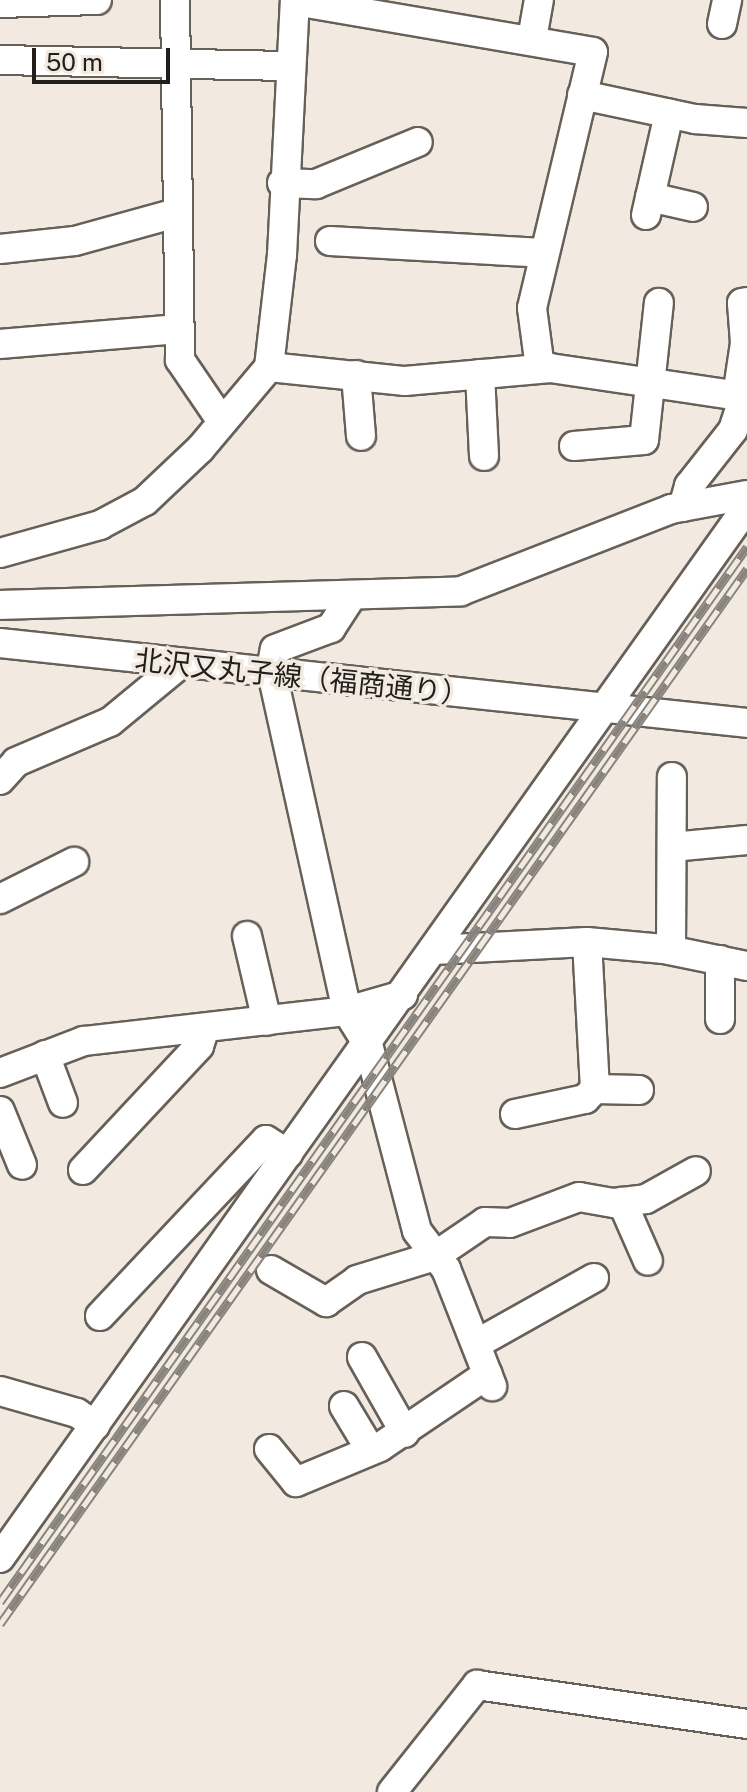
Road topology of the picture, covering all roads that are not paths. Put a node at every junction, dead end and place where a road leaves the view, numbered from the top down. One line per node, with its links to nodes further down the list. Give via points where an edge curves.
1 (97, 0): 5 (street)
2 (175, 0): 8 (street)
3 (539, 0): 7 (street)
4 (295, 1): 6 (street); 10 (street)
5 (0, 3)
6 (442, 11): 7 (street)
7 (532, 39): 11 (street, via 593,52)
8 (175, 59): 9 (street); 10 (street); 17 (street)
9 (0, 60)
10 (290, 66): 15 (street)
11 (582, 95): 12 (street); 20 (street)
12 (669, 114): 13 (street); 16 (street, via 648,206)
13 (747, 123)
14 (418, 142): 15 (street, via 316,184)
15 (282, 183): 25 (street)
16 (693, 207)
17 (176, 213): 19 (street, via 75,241); 23 (street)
18 (330, 241): 20 (street)
19 (0, 249)
20 (543, 253): 26 (street, via 532,308)
21 (747, 302): 30 (street, via 742,303)
22 (659, 303): 29 (street)
23 (179, 329): 24 (street); 31 (street, via 180,360)
24 (0, 344)
25 (269, 367): 28 (street); 31 (street)
26 (540, 368): 27 (street); 29 (street)
27 (480, 374): 28 (street, via 405,381); 34 (street)
28 (356, 375): 32 (street)
29 (646, 382): 30 (street); 33 (street, via 644,440)
30 (743, 396): 36 (street, via 733,430 689,486)
31 (221, 420): 38 (street, via 145,501 100,525)
32 (361, 436)
33 (574, 446)
34 (484, 456)
35 (747, 495): 36 (street)
36 (683, 507): 39 (street, via 485,585)
37 (747, 507): 44 (street)
38 (0, 553)
39 (351, 597): 40 (street); 43 (street, via 331,628 275,649)
40 (0, 605)
41 (0, 643): 42 (street, 北沢又丸子線（福商通り）)
42 (178, 666): 43 (street, 北沢又丸子線（福商通り）); 46 (street, via 110,722)
43 (272, 676): 44 (street, 北沢又丸子線（福商通り）); 58 (street)
44 (605, 709): 45 (street, 北沢又丸子線（福商通り）); 54 (street)
45 (747, 723)
46 (5, 764)
47 (672, 777): 49 (street)
48 (747, 840): 49 (street)
49 (672, 847): 55 (street)
50 (74, 862): 51 (street)
51 (0, 899)
52 (247, 936): 60 (street)
53 (587, 942): 54 (street); 55 (street); 65 (street)
54 (434, 950): 57 (street)
55 (671, 950): 56 (street)
56 (733, 963): 59 (street)
57 (403, 995): 58 (street); 62 (street)
58 (347, 1011): 60 (street); 62 (street)
59 (720, 1019)
60 (267, 1021): 61 (street)
61 (205, 1028): 63 (street, via 84,1041); 72 (street, via 199,1046)
62 (368, 1044): 70 (street); 75 (street, via 417,1231)
63 (45, 1055): 64 (street); 67 (street)
64 (0, 1073)
65 (595, 1089): 66 (street); 69 (street, via 585,1099)
66 (639, 1090)
67 (63, 1103)
68 (0, 1111): 71 (street)
69 (515, 1114)
70 (288, 1154): 79 (street, via 266,1140); 84 (street)
71 (22, 1165)
72 (83, 1170)
73 (696, 1171): 74 (street, via 666,1191)
74 (622, 1202): 75 (street, via 579,1197 510,1223 485,1222); 76 (street)
75 (435, 1256): 77 (street, via 357,1280 326,1302); 80 (street)
76 (648, 1261)
77 (271, 1270)
78 (594, 1278): 80 (street)
79 (100, 1316)
80 (478, 1343): 85 (street, via 490,1380 449,1395)
81 (362, 1357): 85 (street)
82 (0, 1391): 84 (street, via 77,1413)
83 (344, 1406): 87 (street)
84 (95, 1425): 88 (street)
85 (405, 1433): 87 (street)
86 (269, 1449): 87 (street, via 296,1482)
87 (371, 1451)
88 (0, 1558)
89 (747, 1724): 90 (street, via 477,1685)
90 (392, 1792)

